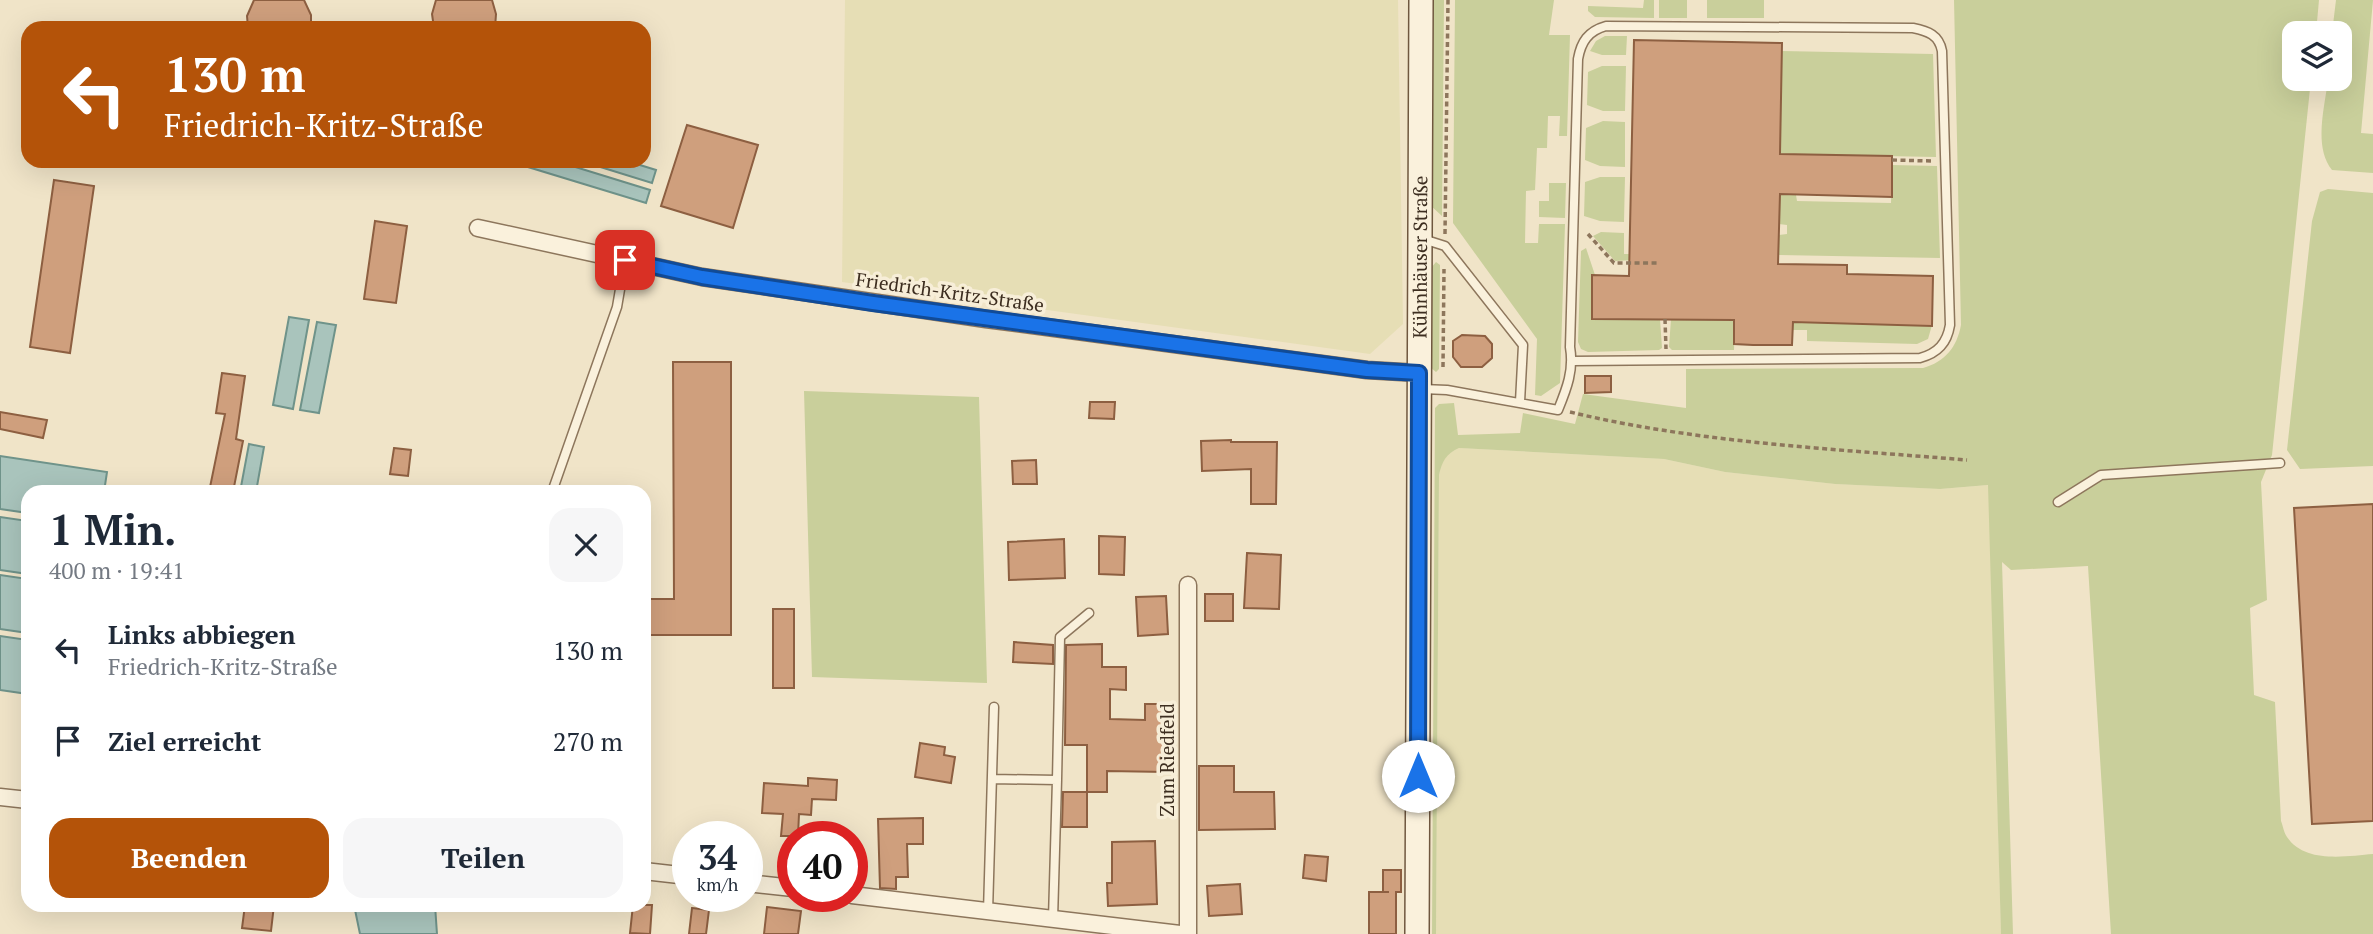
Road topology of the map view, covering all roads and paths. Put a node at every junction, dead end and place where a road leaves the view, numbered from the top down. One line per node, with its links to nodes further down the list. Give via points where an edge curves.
1 (1421, 0): 7 (street, Kühnhäuser Straße)
2 (1448, 0): 8 (path)
3 (1892, 160): 4 (path)
4 (1945, 161): 13 (lane, via 1950,325 1942,346 1930,356); 13 (lane, via 1942,51 1930,33 1913,29 1606,26 1592,32 1578,60)
5 (478, 229): 9 (street, Friedrich-Kritz-Straße)
6 (1587, 232): 10 (path, via 1614,263)
7 (1420, 239): 8 (lane); 14 (street, Kühnhäuser Straße)
8 (1445, 246): 15 (path); 16 (lane, via 1522,345)
9 (625, 260): 14 (street, Friedrich-Kritz-Straße, via 702,277); 20 (lane, via 617,307)
10 (1660, 263)
11 (1665, 319): 12 (path)
12 (1665, 332)
13 (1572, 361): 17 (lane)
14 (1419, 381): 15 (lane); 36 (street, Kühnhäuser Straße)
15 (1443, 390): 16 (lane)
16 (1520, 402): 17 (lane)
17 (1558, 410): 18 (path, via 1624,425)
18 (1967, 460)
19 (2280, 463): 21 (lane, via 2101,475)
20 (554, 485)
21 (2058, 502)
22 (1188, 585): 35 (street, Zum Riedfeld)
23 (1089, 613): 26 (lane, via 1060,637)
24 (994, 707): 25 (lane)
25 (992, 779): 26 (lane); 32 (lane)
26 (1057, 780): 33 (lane)
27 (0, 797): 28 (street)
28 (21, 799)
29 (651, 872): 30 (street)
30 (672, 874)
31 (868, 897): 32 (street)
32 (988, 912): 33 (street)
33 (1053, 919): 34 (street)
34 (1180, 934)
35 (1188, 934)
36 (1417, 934)

